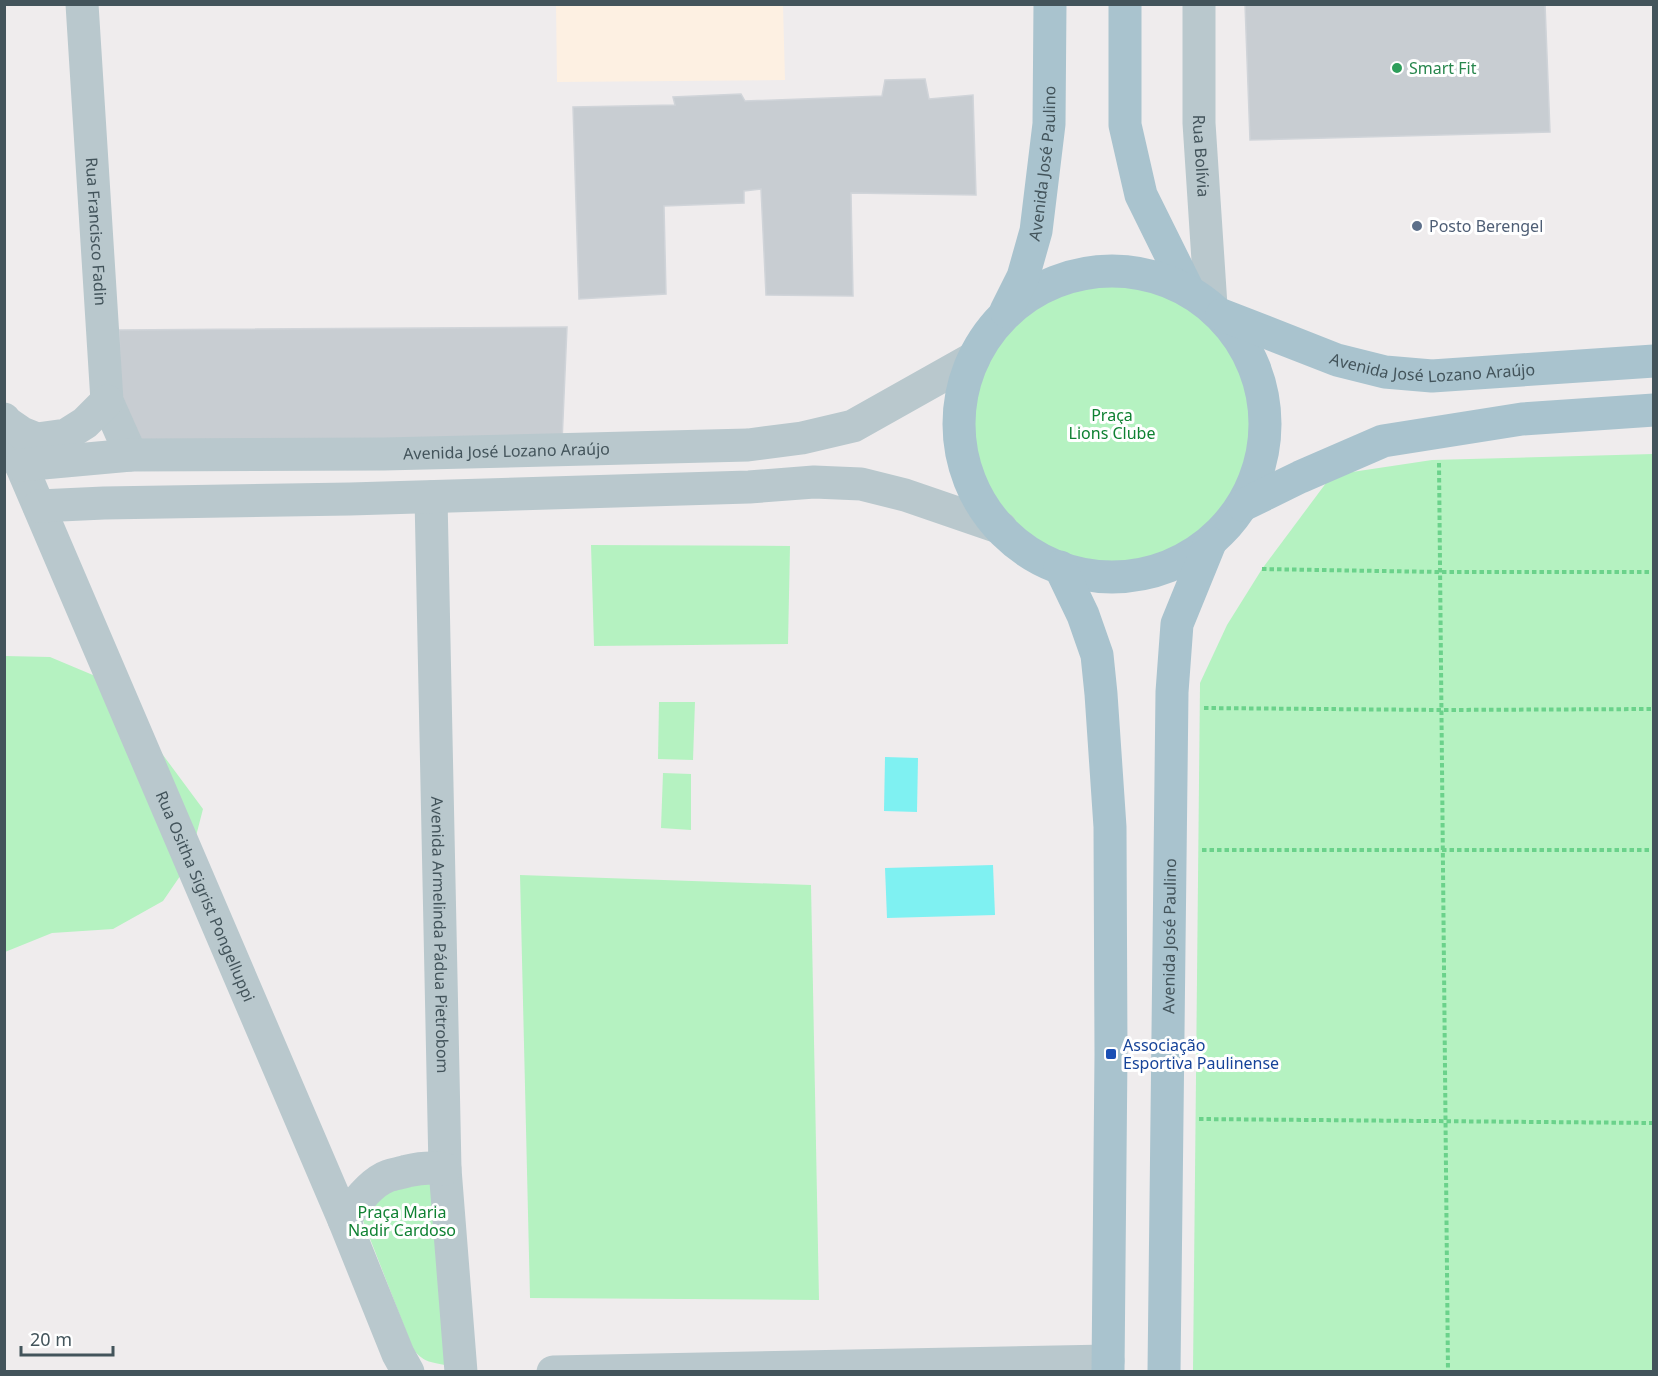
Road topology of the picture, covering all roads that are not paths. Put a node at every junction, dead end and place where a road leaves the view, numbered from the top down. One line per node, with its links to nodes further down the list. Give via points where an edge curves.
1 (82, 4): 9 (street, Rua Francisco Fadin)
2 (1050, 4): 6 (main road, Avenida José Paulino, via 1049,124 1036,231 1023,277)
3 (1125, 4): 5 (main road, via 1125,125 1141,195)
4 (1199, 4): 5 (street, Rua Bolívia, via 1199,123)
5 (1207, 304): 6 (main road, Avenida José Lozano Araújo, via 1150,275 1111,270 1071,276 1034,291); 8 (main road, Avenida José Lozano Araújo, via 1337,360 1384,372 1432,376); 15 (main road, via 1246,348 1262,386 1266,427 1260,468)
6 (1003, 315): 7 (main road)
7 (974, 358): 12 (street, Avenida José Lozano Araújo, via 853,426 748,445 384,454); 17 (main road, via 963,386 961,447 968,477)
8 (1653, 361)
9 (107, 401): 11 (street, via 66,435 37,439); 12 (street, Rua Francisco Fadin)
10 (1653, 410): 15 (main road, via 1522,419 1383,441)
11 (5, 421): 13 (street, Rua Ositha Sigrist Pongelluppi)
12 (131, 455): 13 (street, Avenida José Lozano Araújo)
13 (21, 465): 16 (street, Rua Ositha Sigrist Pongelluppi)
14 (431, 497): 16 (street); 17 (street, via 814,482 861,484); 20 (street, Avenida Armelinda Pádua Pietrobom)
15 (1243, 505): 18 (main road)
16 (39, 506): 21 (street, Rua Ositha Sigrist Pongelluppi)
17 (1001, 528): 19 (main road, via 1018,544)
18 (1210, 543): 19 (main road, via 1183,560 1133,575 1091,575); 27 (main road, Avenida José Paulino, via 1177,624 1172,692)
19 (1060, 567): 23 (main road, via 1097,655 1110,827)
20 (445, 1169): 21 (street, via 433,1167 386,1176 367,1191); 25 (street, Avenida Armelinda Pádua Pietrobom)
21 (344, 1220): 22 (street, Rua Ositha Sigrist Pongelluppi)
22 (403, 1362): 24 (street)
23 (1108, 1366): 26 (street)
24 (430, 1371)
25 (461, 1371)
26 (553, 1371)
27 (1164, 1371)

